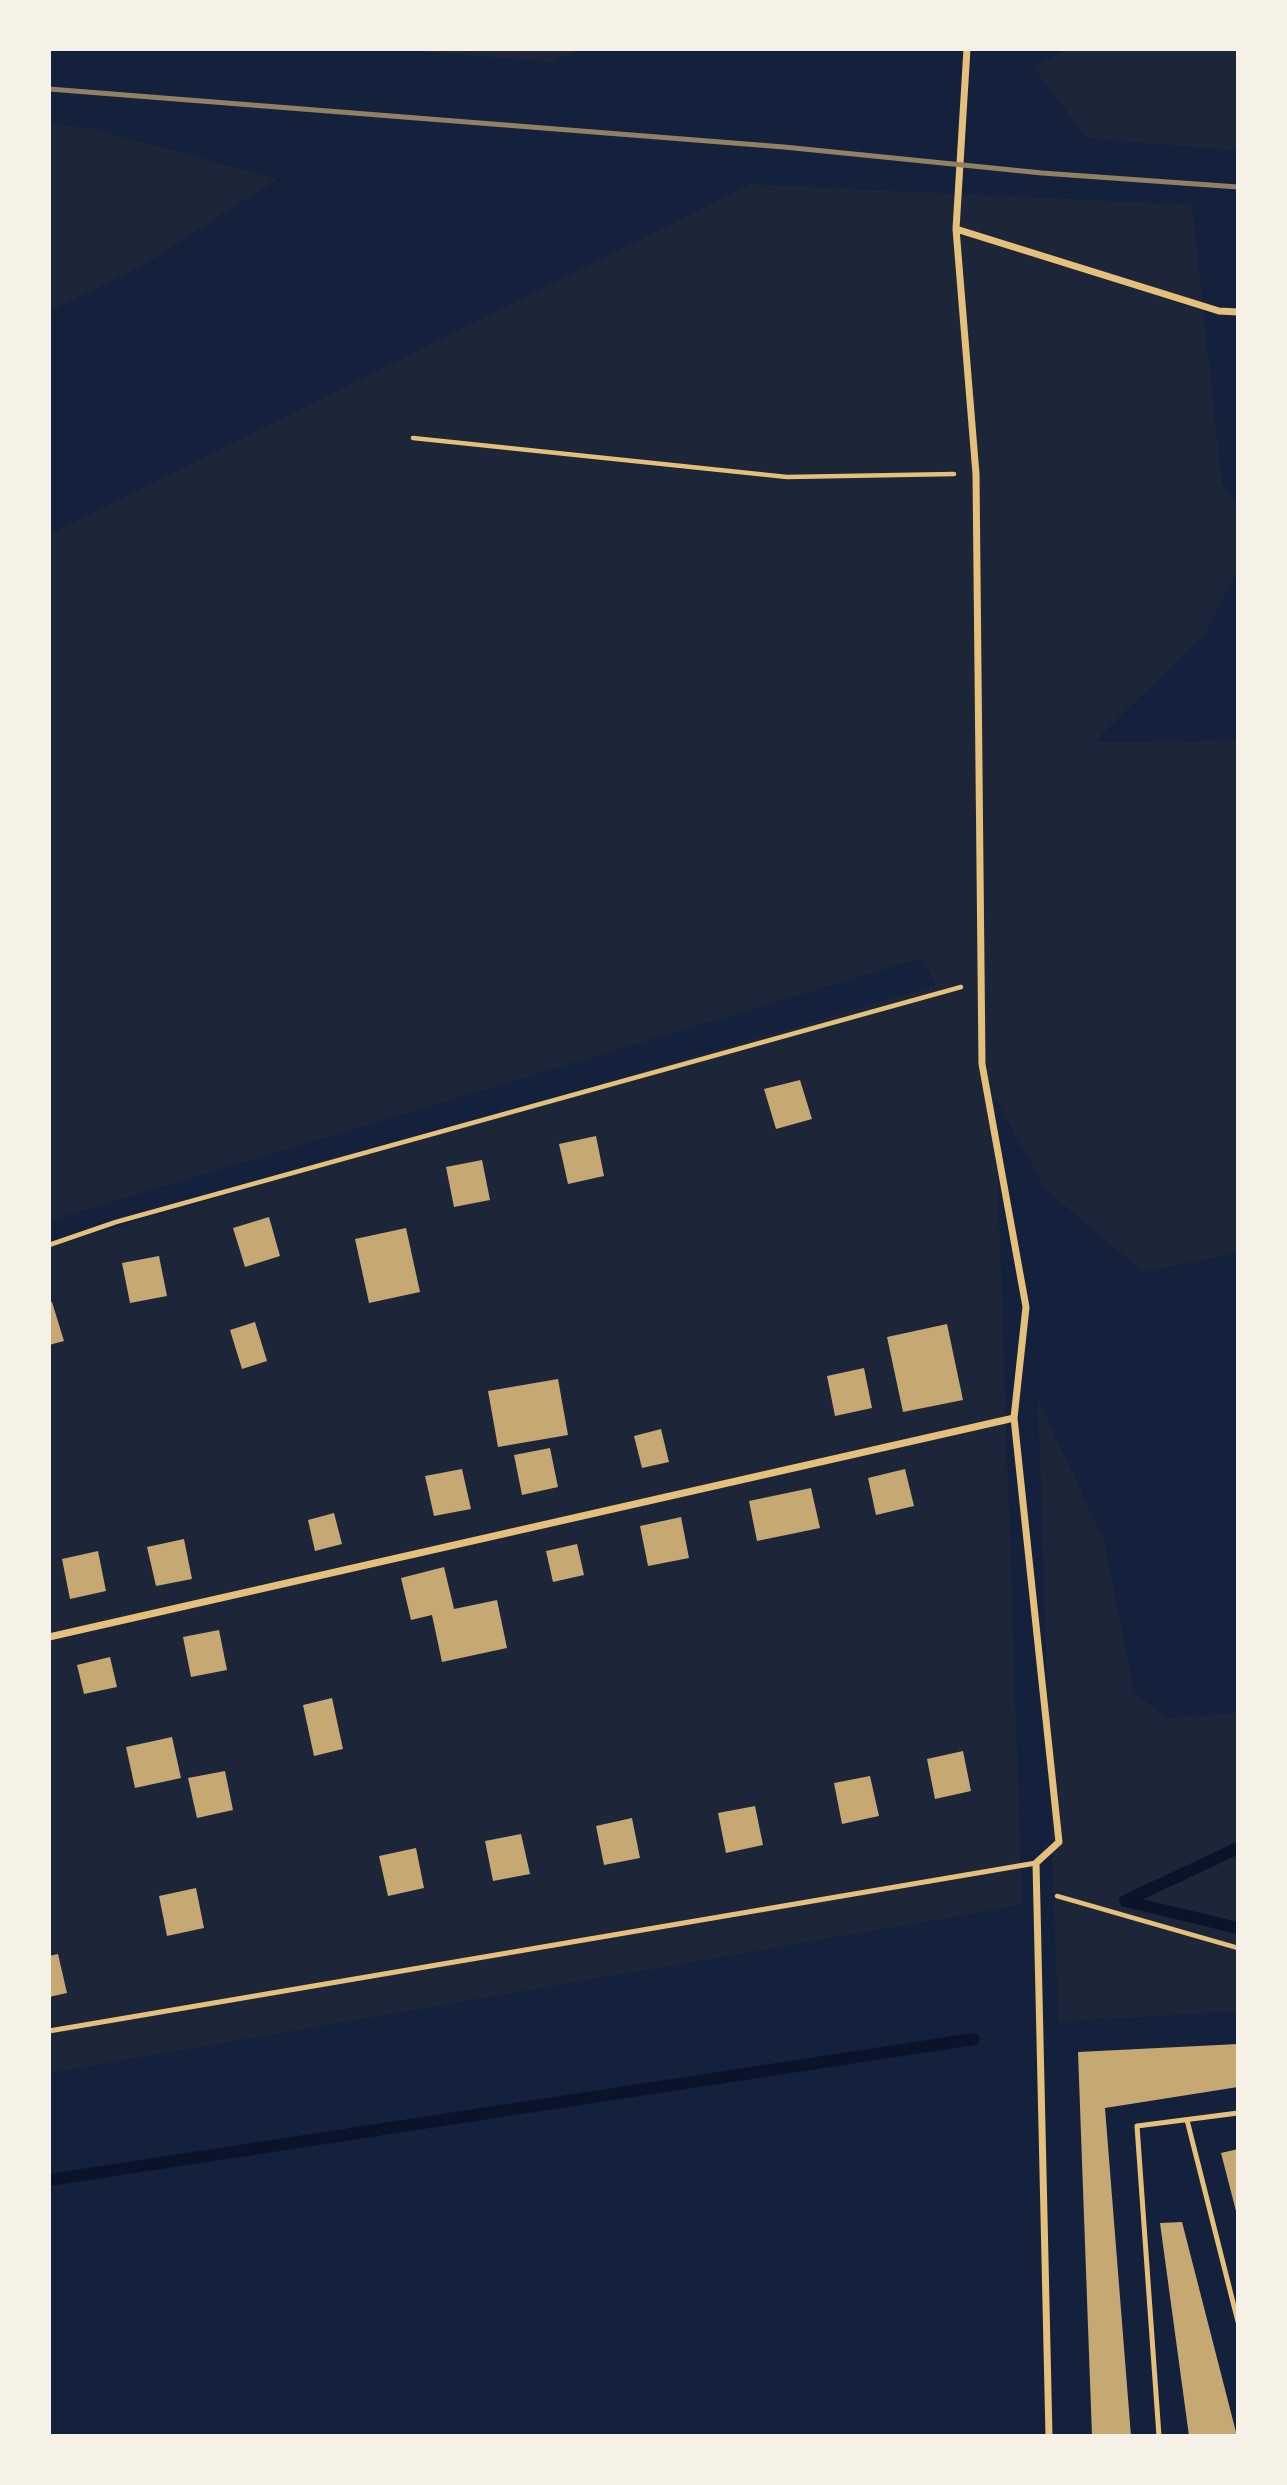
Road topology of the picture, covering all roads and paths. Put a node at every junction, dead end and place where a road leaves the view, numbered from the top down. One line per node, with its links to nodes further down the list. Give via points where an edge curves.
1 (967, 49): 2 (street)
2 (956, 229): 3 (street, via 1219,311); 5 (street)
3 (1238, 312)
4 (413, 438): 5 (path, via 787,477)
5 (976, 474): 6 (street)
6 (982, 981): 7 (path, via 116,1222); 8 (street, via 982,1064 1026,1307)
7 (49, 1245)
8 (1014, 1418): 9 (street); 10 (street, via 1059,1842)
9 (49, 1637)
10 (1036, 1863): 11 (street); 13 (lane)
11 (1037, 1890): 12 (path); 17 (street)
12 (1238, 1948)
13 (49, 2031)
14 (1238, 2113): 15 (lane)
15 (1186, 2120): 16 (lane); 18 (lane, via 1137,2126)
16 (1238, 2322)
17 (1049, 2436)
18 (1159, 2436)

